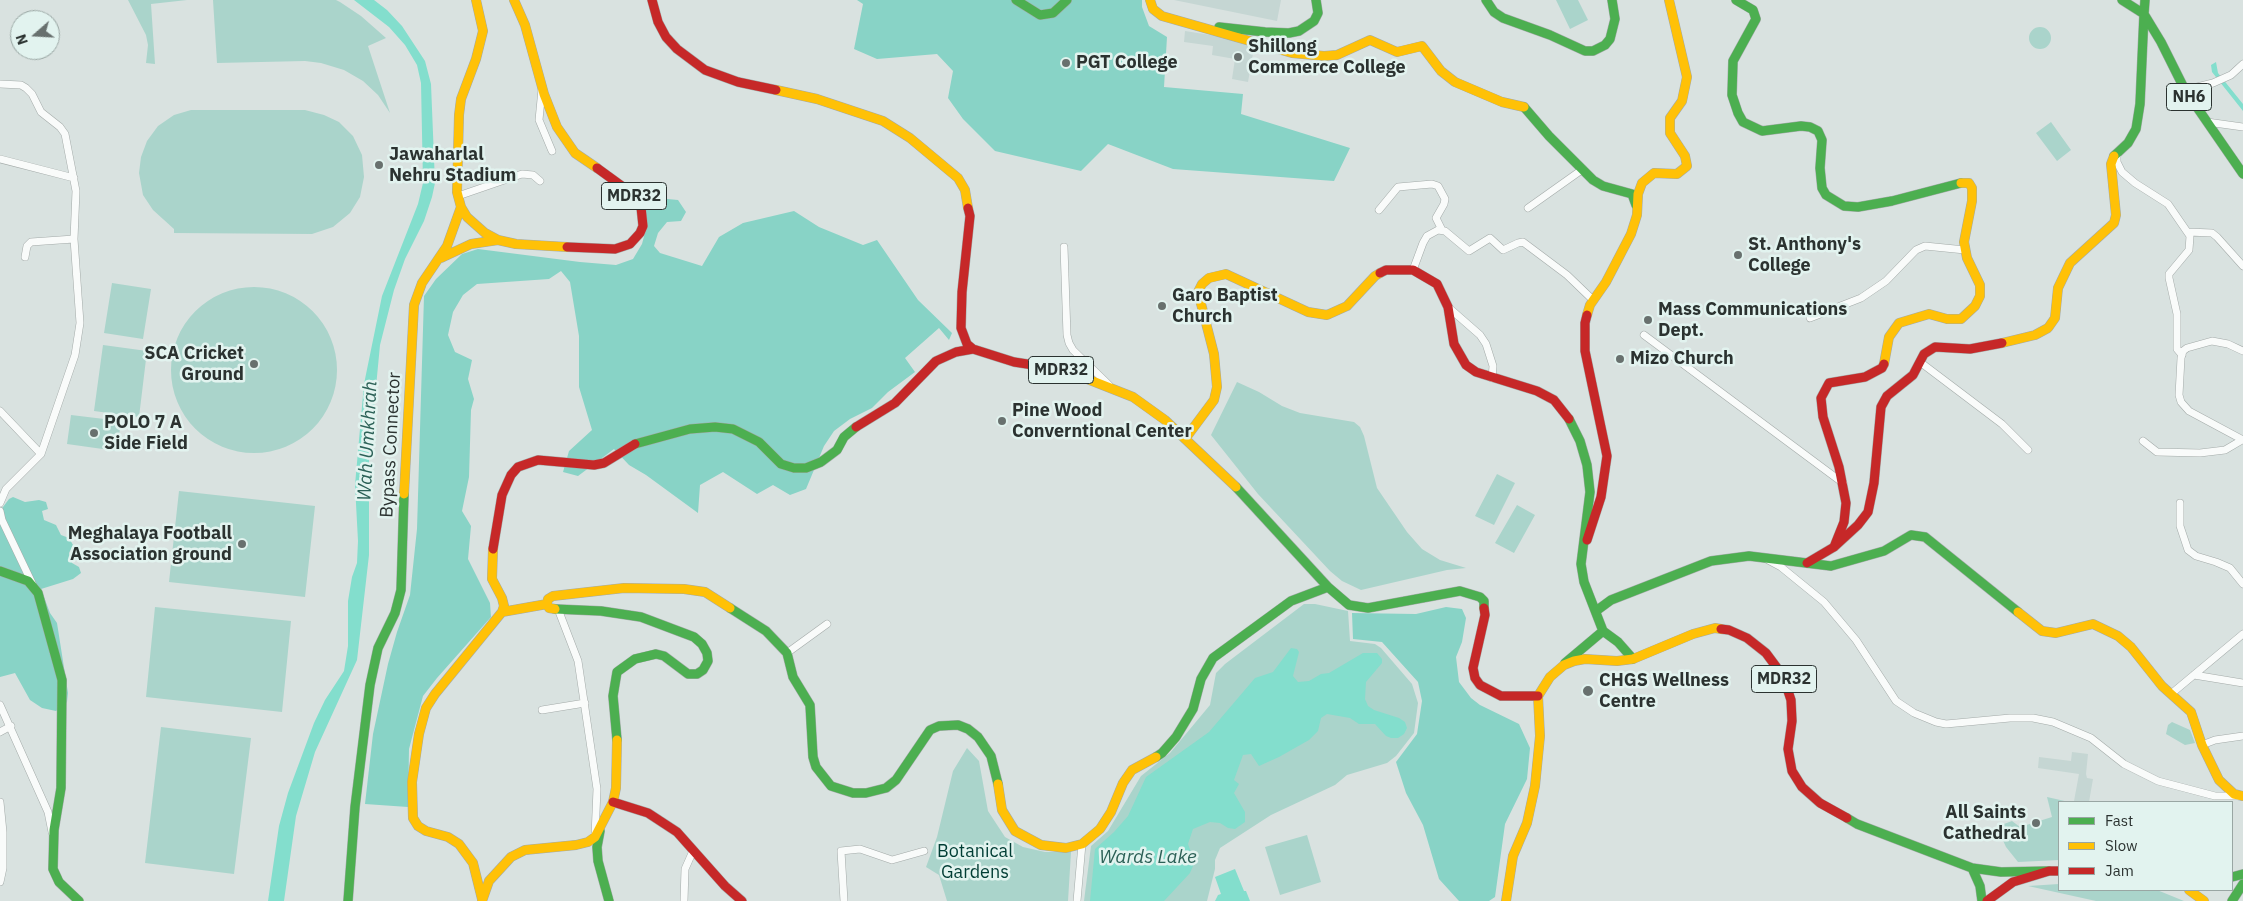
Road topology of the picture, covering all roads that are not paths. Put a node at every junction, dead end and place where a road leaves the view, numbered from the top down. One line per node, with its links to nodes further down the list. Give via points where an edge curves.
1 (476, 0): 29 (main road, MDR32, via 483,31 461,100)
2 (514, 0): 18 (main road, MDR32, via 526,25)
3 (652, 0): 48 (main road, via 666,37 705,70 738,82 818,99 883,121 910,138 958,178 965,190 970,216 961,328 967,344)
4 (1016, 0): 5 (main road, via 1040,15 1053,13)
5 (1067, 0)
6 (1150, 0): 15 (main road, via 1158,15)
7 (1316, 0): 15 (main road, via 1318,13 1299,31 1265,32)
8 (1486, 0): 9 (main road, via 1494,12 1514,24 1550,35 1585,51 1605,45 1610,39 1615,19)
9 (1612, 0)
10 (1669, 0): 32 (main road, via 1687,77 1682,101 1670,118 1670,133 1685,156 1687,166 1677,174 1654,173 1648,176 1638,194)
11 (1736, 0): 39 (main road, via 1753,10 1756,19 1736,53 1731,73 1732,95 1743,122 1762,131 1801,126 1818,131 1822,140 1822,188 1826,195 1844,206 1867,206 1969,183 1973,194)
12 (2122, 0): 14 (main road)
13 (2144, 0): 14 (main road)
14 (2144, 14): 19 (main road, NH6); 23 (main road, via 2136,129)
15 (1197, 26): 25 (main road, via 1281,51 1310,55 1337,55 1370,40 1397,52 1422,46 1455,82 1502,102 1524,106)
16 (2243, 64): 19 (street, via 2231,75)
17 (0, 84): 27 (street, via 26,88 41,112 60,127 65,134)
18 (542, 88): 22 (street, via 539,120); 37 (main road, MDR32, via 566,141 575,153 636,199 641,207 643,226 636,240 615,249 529,245)
19 (2185, 90): 20 (main road, NH6)
20 (2206, 122): 21 (street); 26 (main road, NH6)
21 (2243, 127)
22 (552, 151)
23 (2117, 154): 35 (street, via 2122,172 2168,204); 51 (main road, via 2111,164 2114,223 2070,263 2058,288 2055,318 2048,328 2026,338 1984,347 1935,347 1924,354)
24 (0, 159): 27 (street)
25 (1583, 170): 31 (street); 32 (main road, via 1599,184 1632,194)
26 (2243, 174)
27 (74, 178): 36 (street)
28 (540, 181): 29 (street, via 533,175 522,174)
29 (458, 196): 30 (main road, MDR32)
30 (461, 207): 37 (main road, MDR32, via 474,225); 41 (main road, Bypass Connector)
31 (1528, 208)
32 (1637, 209): 44 (main road, via 1631,234)
33 (1379, 210): 34 (street, via 1398,187 1432,184 1438,186 1445,198 1436,218)
34 (1442, 230): 43 (street, via 1434,232 1423,243); 44 (street, via 1469,251 1490,238 1503,250 1523,242 1568,275)
35 (2188, 232): 42 (street, via 2217,236); 50 (street, via 2191,240 2189,250 2169,274 2177,314 2177,349)
36 (74, 239): 40 (street, via 31,242); 59 (street, via 80,323 78,340)
37 (498, 240): 41 (main road, via 471,244)
38 (1064, 247): 53 (street, via 1069,343)
39 (1965, 250): 46 (street, via 1925,246 1916,250 1886,281 1861,298); 60 (main road, via 1981,291 1971,312 1961,318 1947,319 1929,314 1899,323 1889,337 1886,362 1882,368 1864,376 1829,383 1823,391 1823,417)
40 (25, 257)
41 (441, 258): 112 (main road, Bypass Connector, via 422,283 414,305 401,590 395,613 380,643 370,686 354,807)
42 (2243, 266)
43 (1413, 270): 45 (main road, via 1436,284); 55 (main road, via 1386,270 1375,276 1347,306 1327,315 1308,312 1226,274 1209,278 1198,292 1214,354 1217,387 1214,400)
44 (1594, 300): 65 (main road, via 1585,323 1584,341 1607,464 1601,497)
45 (1448, 308): 52 (street, via 1483,340 1490,355); 52 (main road, via 1458,354 1466,365)
46 (1810, 318)
47 (1644, 336): 60 (street)
48 (973, 349): 53 (main road, MDR32, via 1014,362 1067,371); 75 (main road, via 936,361 895,403 858,425 844,437 836,450 821,462 806,468 782,464 759,442 733,429 715,427 690,429 652,439 632,446 604,463 538,460 518,467 504,487 491,561 492,579 504,606)
49 (2243, 351): 50 (street, via 2212,341 2191,346)
50 (2182, 355): 56 (street, via 2180,399 2184,407)
51 (1920, 362): 58 (street, via 1995,418); 64 (main road, via 1913,374 1884,402 1879,416 1874,483 1868,512)
52 (1492, 378): 65 (main road, via 1537,391 1554,400 1567,414 1580,441 1590,492)
53 (1109, 386): 55 (main road, MDR32, via 1133,397)
54 (0, 411): 59 (street)
55 (1185, 438): 71 (main road, MDR32, via 1262,513)
56 (2242, 440): 57 (street, via 2225,450 2200,454 2157,452)
57 (2143, 441)
58 (2028, 450)
59 (41, 454): 61 (street, via 6,490)
60 (1843, 483): 64 (main road, via 1846,514)
61 (0, 503)
62 (2180, 503): 70 (street, via 2180,526 2188,550 2230,568)
63 (0, 511): 69 (street)
64 (1834, 546): 67 (main road)
65 (1582, 554): 74 (main road, via 1582,574)
66 (1749, 556): 67 (main road); 74 (main road, via 1711,561 1611,600); 94 (street, via 1781,567 1824,602 1856,640 1896,701 1908,710 1946,724 2010,718 2053,722 2091,738 2124,764 2158,781)
67 (1806, 564): 84 (main road, via 1836,566 1884,551 1911,535 1925,537 2042,632 2056,633 2088,624 2108,630 2131,647)
68 (0, 571): 69 (main road)
69 (32, 584): 98 (main road, via 41,601 62,680 61,788)
70 (2243, 584)
71 (1328, 587): 85 (main road, MDR32, via 1349,605 1357,607 1382,606 1460,590 1476,594 1484,601 1485,607 1473,668 1475,678 1480,685 1501,696); 100 (main road, via 1291,601 1213,658 1201,679 1193,709 1176,737 1160,754 1132,770 1105,822)
72 (548, 604): 73 (main road, via 549,608); 75 (main road); 79 (main road, via 548,599 553,596 624,588 698,590 766,631)
73 (558, 609): 86 (street, via 576,652); 96 (main road, via 641,617 694,637 707,653 704,670 697,674 688,674 664,656 656,654 635,659 616,672 613,703 617,772)
74 (1596, 611): 77 (main road)
75 (502, 612): 110 (main road, via 426,708 412,782 413,818 426,831 459,844 473,863)
76 (827, 624): 79 (street)
77 (1603, 631): 80 (main road); 81 (main road)
78 (2243, 634): 82 (street)
79 (787, 653): 100 (main road, via 793,677 810,704 816,768 831,786 853,793 886,788 896,780 930,730 958,725 978,737 991,756 1002,810 1015,831 1041,845 1066,848)
80 (1633, 659): 81 (main road, MDR32, via 1585,659); 103 (main road, MDR32, via 1708,629 1729,630 1747,638 1766,653 1787,684 1792,708 1789,760 1796,779 1810,795 1831,811 1857,824)
81 (1560, 668): 85 (main road, MDR32)
82 (2194, 675): 83 (street); 84 (street)
83 (2243, 683)
84 (2171, 694): 92 (main road, via 2191,712)
85 (1538, 696): 109 (main road, via 1540,736 1535,786 1527,823 1513,856)
86 (585, 702): 88 (street); 99 (street, via 598,789)
87 (0, 706): 89 (street)
88 (542, 710)
89 (11, 726): 90 (street); 98 (street, via 48,812)
90 (0, 732)
91 (2243, 736): 92 (street)
92 (2202, 745): 93 (main road, via 2219,780 2234,794)
93 (2243, 796): 94 (street)
94 (2214, 799)
95 (0, 802): 106 (street, via 3,868)
96 (613, 802): 97 (main road); 101 (main road, via 654,816 677,832)
97 (601, 828): 99 (main road); 113 (main road, via 598,861)
98 (54, 837): 111 (main road, via 56,875)
99 (595, 837): 110 (main road, via 576,845 525,850 512,857 498,868)
100 (1082, 844): 117 (street)
101 (693, 851): 114 (street, via 684,869); 115 (main road)
102 (924, 851): 116 (street, via 892,860 860,849 842,850)
103 (1972, 868): 104 (main road, MDR32, via 2001,872); 118 (main road)
104 (2049, 871): 105 (main road, MDR32); 119 (main road, via 2008,884)
105 (2058, 871)
106 (0, 881)
107 (2241, 890): 121 (main road)
108 (2190, 891): 120 (main road)
109 (1507, 899)
110 (482, 900)
111 (79, 901)
112 (348, 901)
113 (609, 901)
114 (684, 901)
115 (742, 901)
116 (844, 901)
117 (1077, 901)
118 (1982, 901)
119 (1987, 901)
120 (2204, 901)
121 (2232, 901)

